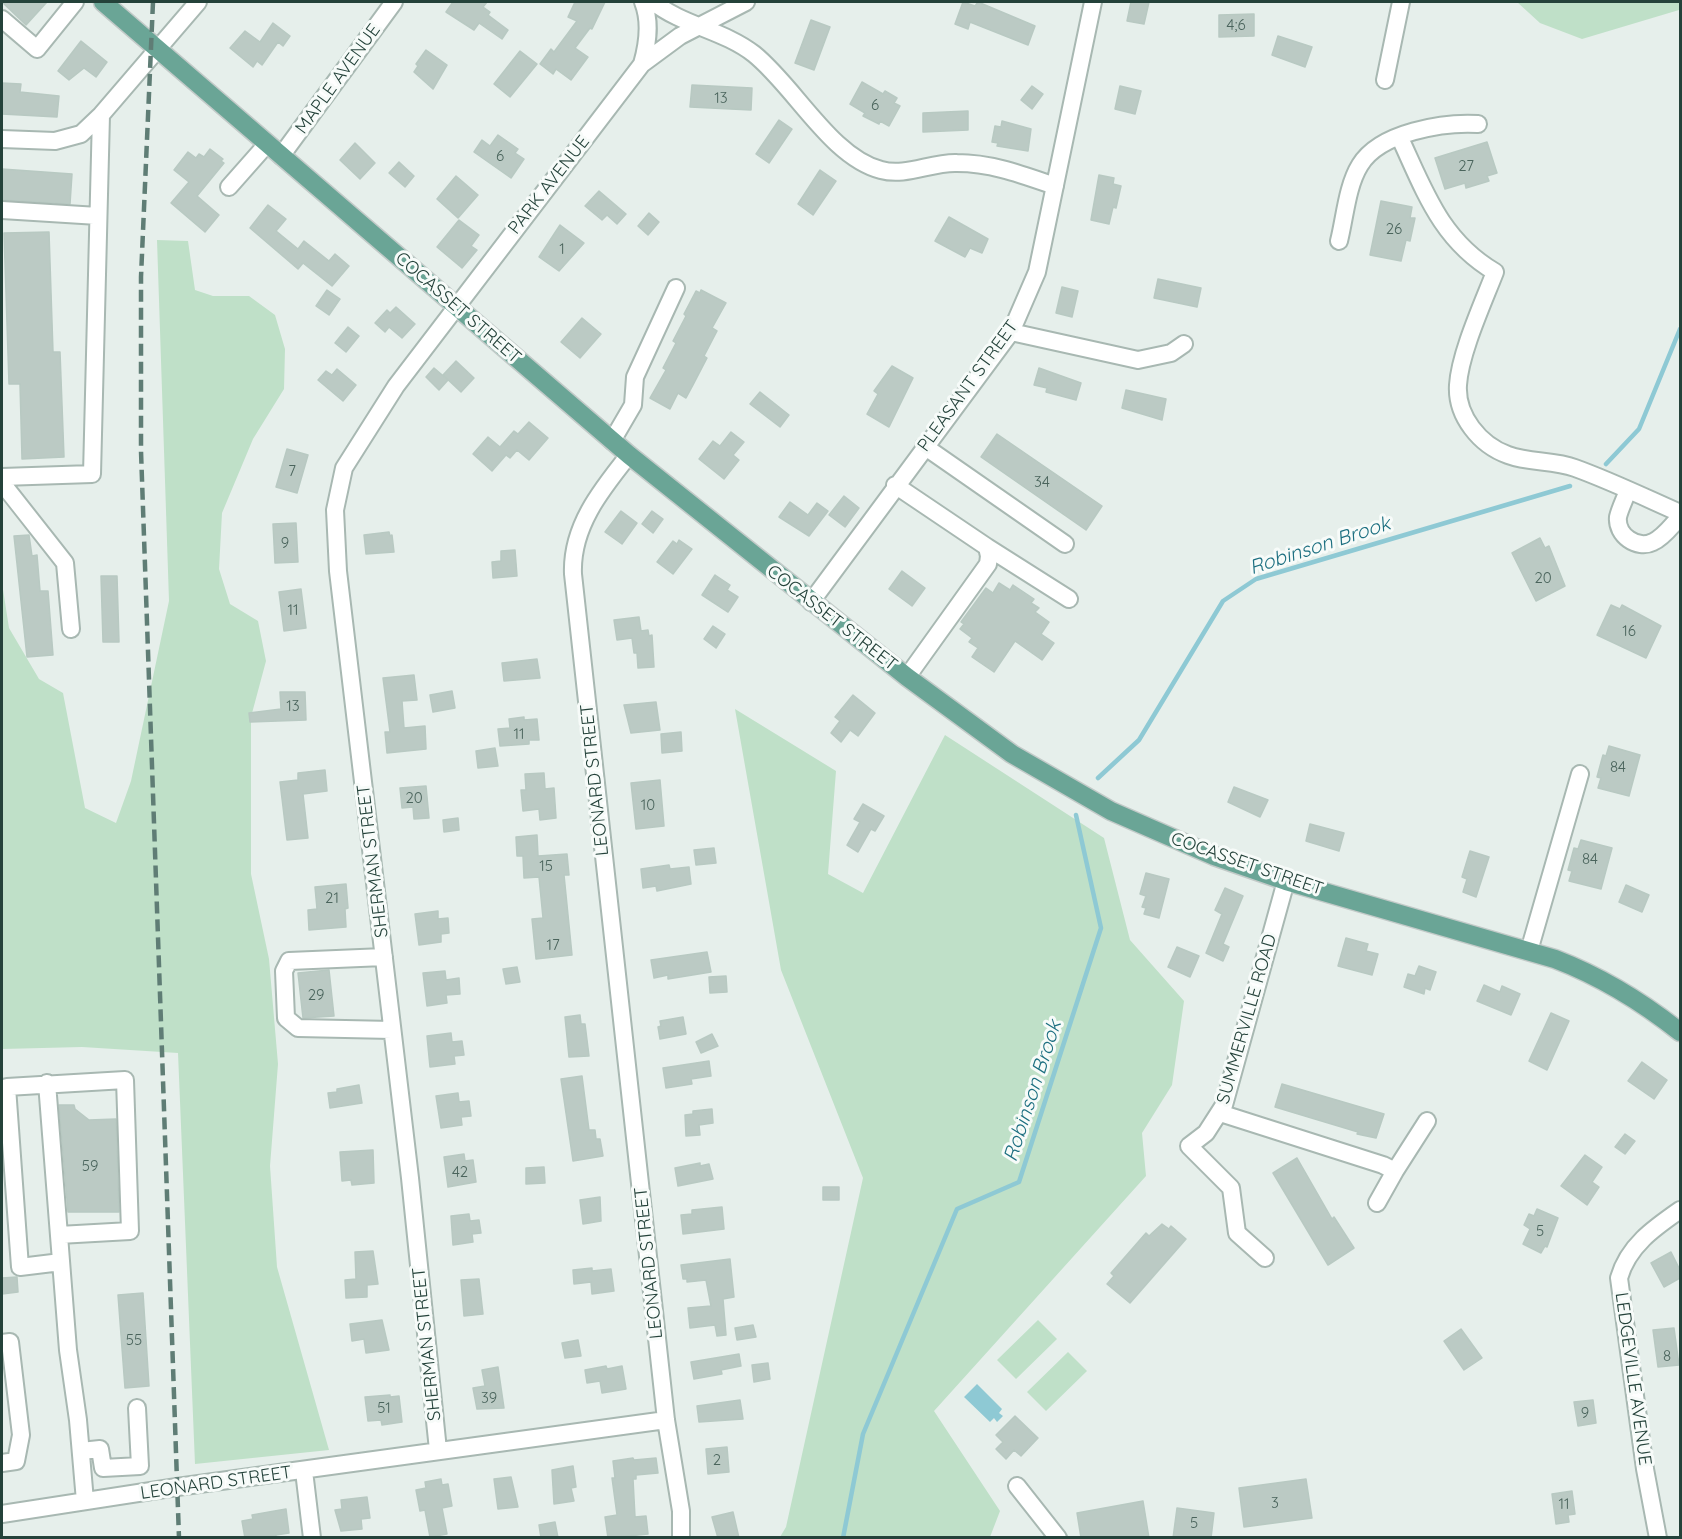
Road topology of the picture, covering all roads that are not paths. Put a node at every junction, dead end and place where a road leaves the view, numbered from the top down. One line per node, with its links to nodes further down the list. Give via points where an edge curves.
1 (75, 2): 10 (street, via 37,49)
2 (103, 2): 12 (main road, COCASSET STREET)
3 (198, 2): 12 (street)
4 (394, 2): 20 (street, MAPLE AVENUE)
5 (643, 2): 13 (street, PARK AVENUE, via 648,44)
6 (653, 2): 11 (street)
7 (746, 2): 11 (street, PARK AVENUE)
8 (1093, 2): 21 (street, PLEASANT STREET)
9 (1401, 2): 14 (street)
10 (2, 19)
11 (697, 28): 13 (street, PARK AVENUE); 21 (street, via 717,32 755,55 798,97 838,146 867,165 905,172 956,163 979,164)
12 (157, 48): 15 (street); 19 (main road, COCASSET STREET)
13 (642, 64): 27 (street, PARK AVENUE)
14 (1385, 80)
15 (101, 115): 18 (street, via 81,134 55,141); 24 (street)
16 (1478, 124): 17 (street, via 1434,125)
17 (1400, 138): 25 (street, via 1367,155 1359,167); 36 (street, via 1447,232 1494,272 1458,386 1460,406 1470,427 1488,444 1508,455 1574,467)
18 (2, 139)
19 (267, 144): 20 (main road, COCASSET STREET); 22 (street)
20 (281, 156): 27 (main road, COCASSET STREET)
21 (1055, 186): 28 (street, PLEASANT STREET, via 1037,272)
22 (229, 187)
23 (2, 210): 24 (street)
24 (98, 216): 33 (street, via 92,474)
25 (1339, 241)
26 (676, 288): 30 (street, via 635,377 633,405)
27 (456, 306): 30 (main road, COCASSET STREET); 47 (street, SHERMAN STREET, via 396,386 344,468 335,510 338,571)
28 (1011, 332): 29 (street, via 1138,360 1171,353); 31 (street, PLEASANT STREET)
29 (1184, 344)
30 (612, 441): 32 (main road, COCASSET STREET)
31 (924, 446): 35 (street, PLEASANT STREET); 38 (street)
32 (629, 455): 41 (main road, COCASSET STREET); 61 (street, LEONARD STREET, via 599,493 575,542 572,557)
33 (2, 477)
34 (2, 483): 42 (street, via 65,563)
35 (895, 485): 39 (street); 41 (street, PLEASANT STREET)
36 (1628, 490): 37 (street); 37 (street, via 1618,523 1631,541 1651,543)
37 (1680, 515)
38 (1065, 544)
39 (987, 547): 40 (street); 43 (street, via 988,564)
40 (1069, 599)
41 (811, 602): 43 (main road, COCASSET STREET)
42 (71, 629)
43 (907, 676): 45 (main road, COCASSET STREET, via 990,738 1075,792 1181,843)
44 (1580, 774): 46 (street)
45 (1286, 881): 46 (main road, COCASSET STREET); 51 (street, SUMMERVILLE ROAD)
46 (1529, 951): 49 (main road, COCASSET STREET, via 1591,973 1624,991)
47 (384, 957): 48 (street, SHERMAN STREET); 48 (street, via 289,961 284,970 286,1018 298,1028)
48 (392, 1030): 62 (street, SHERMAN STREET)
49 (1680, 1032)
50 (47, 1083): 56 (street); 56 (street, via 125,1080 126,1089 130,1231); 58 (street, via 8,1087 20,1266)
51 (1220, 1113): 53 (street); 57 (street, SUMMERVILLE ROAD, via 1206,1133 1189,1146 1231,1188 1237,1233)
52 (1427, 1121): 53 (street)
53 (1395, 1172): 54 (street)
54 (1377, 1203)
55 (1680, 1210): 72 (street, LEDGEVILLE AVENUE, via 1635,1244 1620,1278)
56 (59, 1235): 58 (street)
57 (1265, 1258)
58 (61, 1262): 63 (street)
59 (2, 1343): 64 (street, via 10,1342 21,1435 16,1461)
60 (137, 1408): 63 (street, via 140,1466 103,1468 100,1449)
61 (666, 1420): 62 (street, LEONARD STREET); 70 (street, via 681,1511)
62 (438, 1450): 65 (street, LEONARD STREET)
63 (81, 1451): 67 (street)
64 (2, 1463)
65 (304, 1471): 67 (street, LEONARD STREET); 69 (street)
66 (1017, 1486): 71 (street)
67 (85, 1501): 68 (street, LEONARD STREET)
68 (2, 1514)
69 (312, 1538)
70 (681, 1538)
71 (1058, 1538)
72 (1658, 1538)

